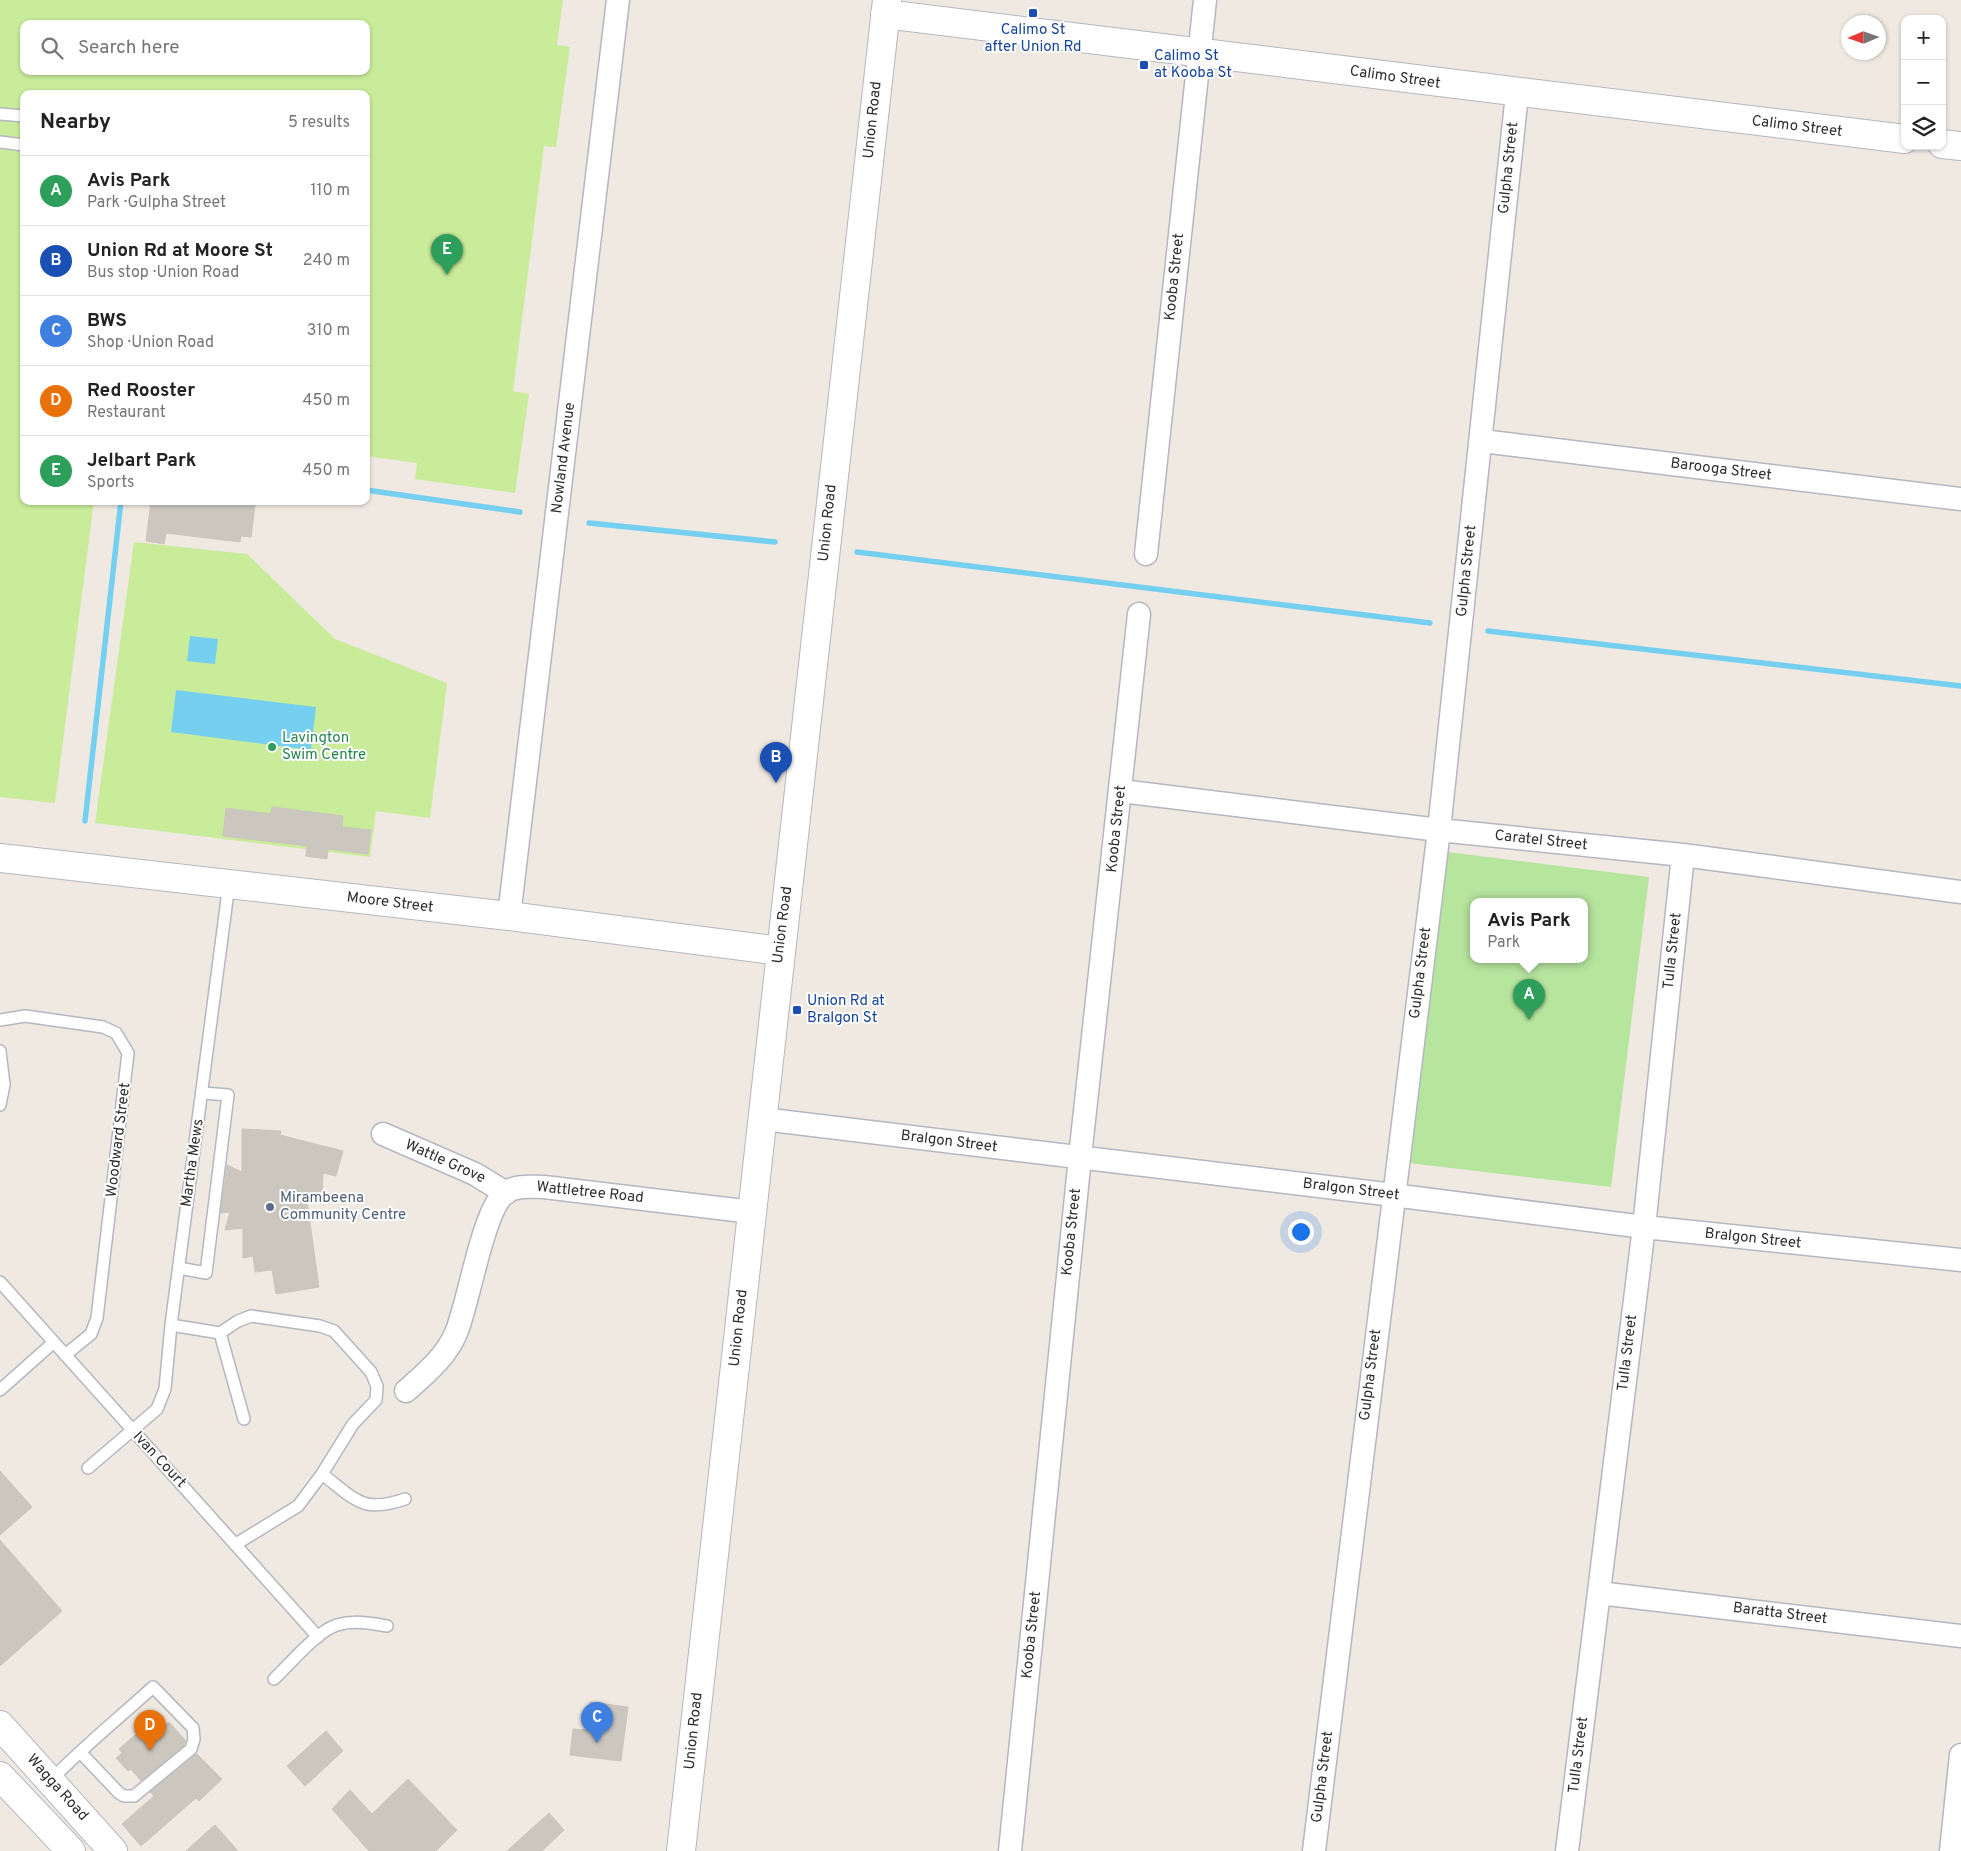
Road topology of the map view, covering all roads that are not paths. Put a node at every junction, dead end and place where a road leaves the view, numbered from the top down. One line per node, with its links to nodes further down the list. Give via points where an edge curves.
1 (618, 0): 23 (street, Nowland Avenue)
2 (1205, 0): 4 (street, Kooba Street)
3 (886, 7): 4 (main road, Calimo Street); 24 (main road, Union Road)
4 (1199, 52): 5 (main road, Calimo Street); 15 (street, Kooba Street)
5 (1517, 94): 8 (main road, Calimo Street); 13 (street, Gulpha Street)
6 (0, 114): 7 (lane)
7 (20, 116)
8 (1901, 140)
9 (0, 142): 10 (lane)
10 (20, 144)
11 (1946, 144): 12 (main road)
12 (1961, 146)
13 (1482, 441): 14 (street, Barooga Street); 18 (street, Gulpha Street)
14 (1961, 499)
15 (1146, 554)
16 (1139, 614): 17 (street, Kooba Street)
17 (1121, 792): 18 (street, Caratel Street); 31 (street, Kooba Street)
18 (1439, 830): 19 (street, Caratel Street); 33 (street, Gulpha Street)
19 (1683, 855): 22 (street, Caratel Street); 35 (street, Tulla Street)
20 (0, 858): 21 (main road, Moore Street)
21 (229, 884): 23 (main road, Moore Street); 27 (lane, Martha Mews)
22 (1961, 892)
23 (509, 916): 24 (main road, Moore Street)
24 (780, 951): 29 (main road, Union Road)
25 (0, 1020): 43 (lane, Woodward Street, via 25,1016 103,1027 116,1033 128,1053 97,1318 91,1334)
26 (0, 1051): 28 (lane, via 4,1085)
27 (203, 1093): 37 (lane, Martha Mews); 37 (lane, via 228,1095 206,1273)
28 (0, 1104)
29 (762, 1120): 31 (street, Bralgon Street); 34 (main road, Union Road)
30 (383, 1134): 32 (street, Wattle Grove, via 475,1174)
31 (1080, 1157): 33 (street, Bralgon Street); 65 (street, Kooba Street)
32 (506, 1193): 34 (street, Wattletree Road, via 526,1186 544,1187); 45 (street, via 500,1198 489,1221 456,1334 443,1355)
33 (1393, 1195): 35 (street, Bralgon Street); 66 (street, Gulpha Street)
34 (752, 1212): 64 (main road, Union Road)
35 (1644, 1227): 36 (street, Bralgon Street); 52 (street, Tulla Street)
36 (1951, 1260): 38 (street, Bralgon Street)
37 (179, 1268): 40 (lane, Martha Mews)
38 (1961, 1268)
39 (0, 1282): 42 (lane, Ivan Court)
40 (171, 1324): 41 (lane); 47 (lane, Martha Mews, via 165,1389 157,1409)
41 (220, 1333): 46 (lane); 49 (lane, via 251,1316 320,1326 334,1331 371,1372 377,1386 376,1400 353,1424)
42 (54, 1342): 43 (lane, Ivan Court); 44 (lane)
43 (65, 1355): 47 (lane, Ivan Court)
44 (0, 1390)
45 (406, 1391)
46 (244, 1419)
47 (133, 1431): 48 (lane, Martha Mews); 51 (lane, Ivan Court)
48 (88, 1468)
49 (322, 1474): 50 (lane, via 373,1507); 51 (lane, via 298,1506)
50 (404, 1499)
51 (236, 1544): 55 (lane, Ivan Court)
52 (1598, 1593): 54 (street, Baratta Street); 67 (street, Tulla Street)
53 (387, 1626): 55 (lane, via 361,1622 336,1625)
54 (1961, 1636)
55 (318, 1637): 56 (lane)
56 (274, 1679)
57 (0, 1725): 61 (main road, Wagga Road)
58 (80, 1752): 58 (lane, via 119,1793 129,1797 138,1795 191,1749 193,1728 154,1688); 61 (lane)
59 (1961, 1755): 68 (street)
60 (0, 1776): 62 (main road)
61 (50, 1781): 63 (main road, Wagga Road)
62 (71, 1851)
63 (113, 1851)
64 (681, 1851)
65 (1010, 1851)
66 (1314, 1851)
67 (1567, 1851)
68 (1951, 1851)

